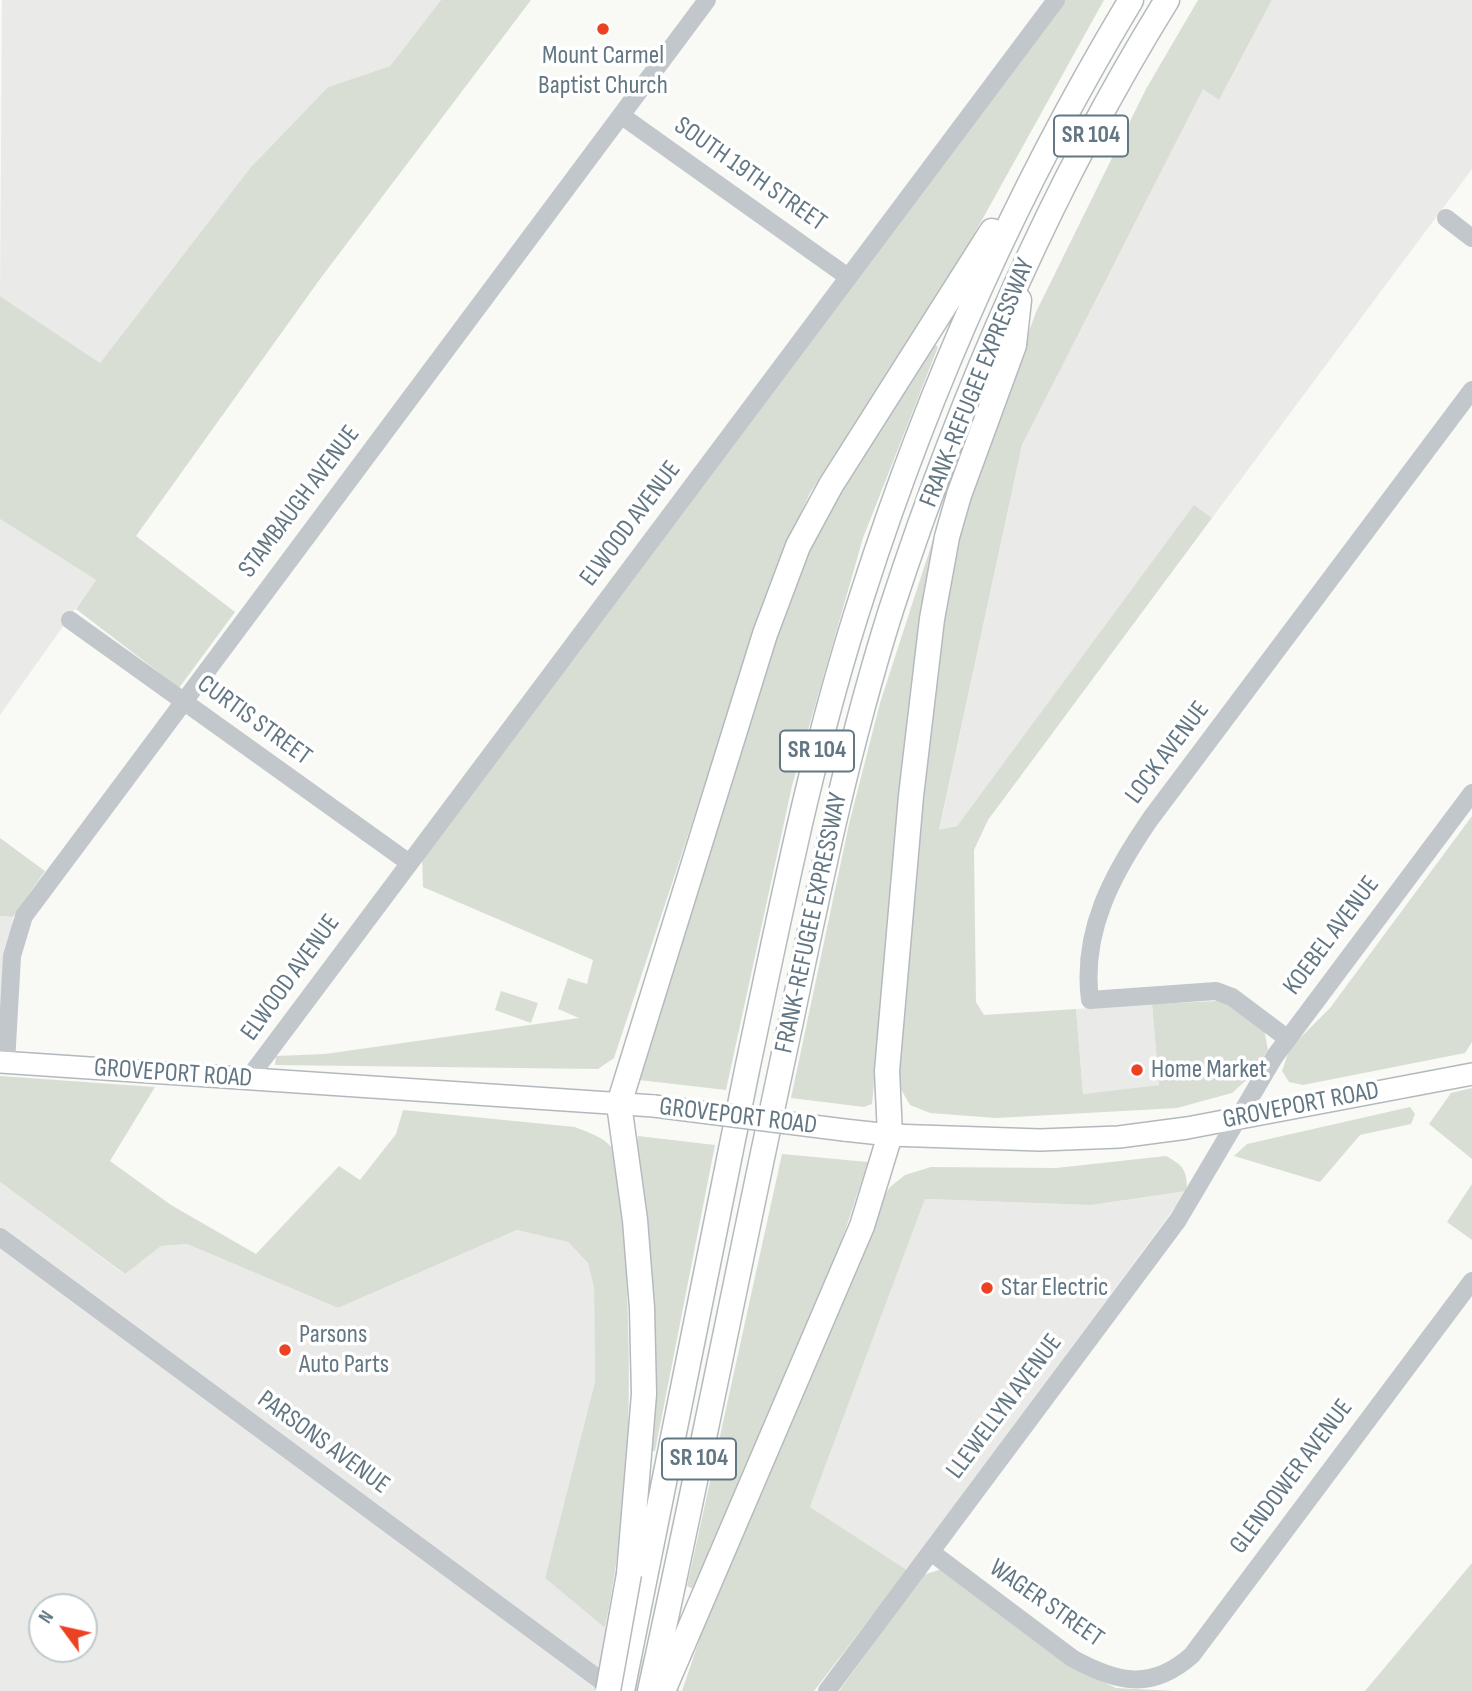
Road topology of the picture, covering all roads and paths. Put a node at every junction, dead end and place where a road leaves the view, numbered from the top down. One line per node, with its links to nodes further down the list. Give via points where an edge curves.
1 (707, 0): 5 (street, STAMBAUGH AVENUE)
2 (1056, 0): 10 (street, ELWOOD AVENUE)
3 (1131, 0): 6 (highway, FRANK-REFUGEE EXPRESSWAY / SR 104)
4 (1167, 0): 9 (highway, FRANK-REFUGEE EXPRESSWAY / SR 104, via 1076,163)
5 (622, 116): 10 (street, SOUTH 19TH STREET); 13 (street, STAMBAUGH AVENUE)
6 (1019, 207): 20 (highway, via 993,230 831,485 798,546 765,634); 26 (highway, FRANK-REFUGEE EXPRESSWAY / SR 104, via 968,314 902,481 824,725)
7 (1446, 218): 8 (street)
8 (1472, 238)
9 (1021, 275): 22 (highway, via 1014,345 959,495 932,619 887,1071); 31 (highway, FRANK-REFUGEE EXPRESSWAY / SR 104, via 927,505 891,611 837,802)
10 (848, 277): 15 (street, ELWOOD AVENUE)
11 (1472, 390): 16 (street, LOCK AVENUE, via 1151,818 1118,870 1096,923 1087,975 1090,1000 1216,991 1232,997)
12 (70, 620): 13 (street, CURTIS STREET)
13 (183, 702): 15 (street, CURTIS STREET); 17 (street, STAMBAUGH AVENUE, via 18,927)
14 (1472, 793): 16 (street, KOEBEL AVENUE)
15 (408, 862): 19 (street, ELWOOD AVENUE)
16 (1288, 1039): 21 (street, KOEBEL AVENUE)
17 (3, 1063): 19 (main road, GROVEPORT ROAD)
18 (1472, 1074): 21 (main road, GROVEPORT ROAD)
19 (248, 1079): 20 (main road, GROVEPORT ROAD)
20 (619, 1104): 22 (main road, GROVEPORT ROAD, bridge); 26 (highway, via 642,1308 644,1382)
21 (1242, 1116): 22 (main road, GROVEPORT ROAD, via 1119,1137 1040,1140); 25 (street, LLEWELLYN AVENUE, via 1178,1220)
22 (890, 1135): 32 (highway, via 862,1226)
23 (0, 1237): 29 (street, PARSONS AVENUE)
24 (1472, 1281): 27 (street, GLENDOWER AVENUE, via 1192,1655 1169,1675)
25 (931, 1552): 27 (street, WAGER STREET, via 1072,1658 1117,1680); 33 (street, LLEWELLYN AVENUE)
26 (636, 1579): 28 (highway, bridge); 30 (highway, FRANK-REFUGEE EXPRESSWAY / SR 104)
27 (1139, 1682)
28 (608, 1691)
29 (615, 1691)
30 (622, 1691)
31 (650, 1691)
32 (663, 1691)
33 (827, 1691)

